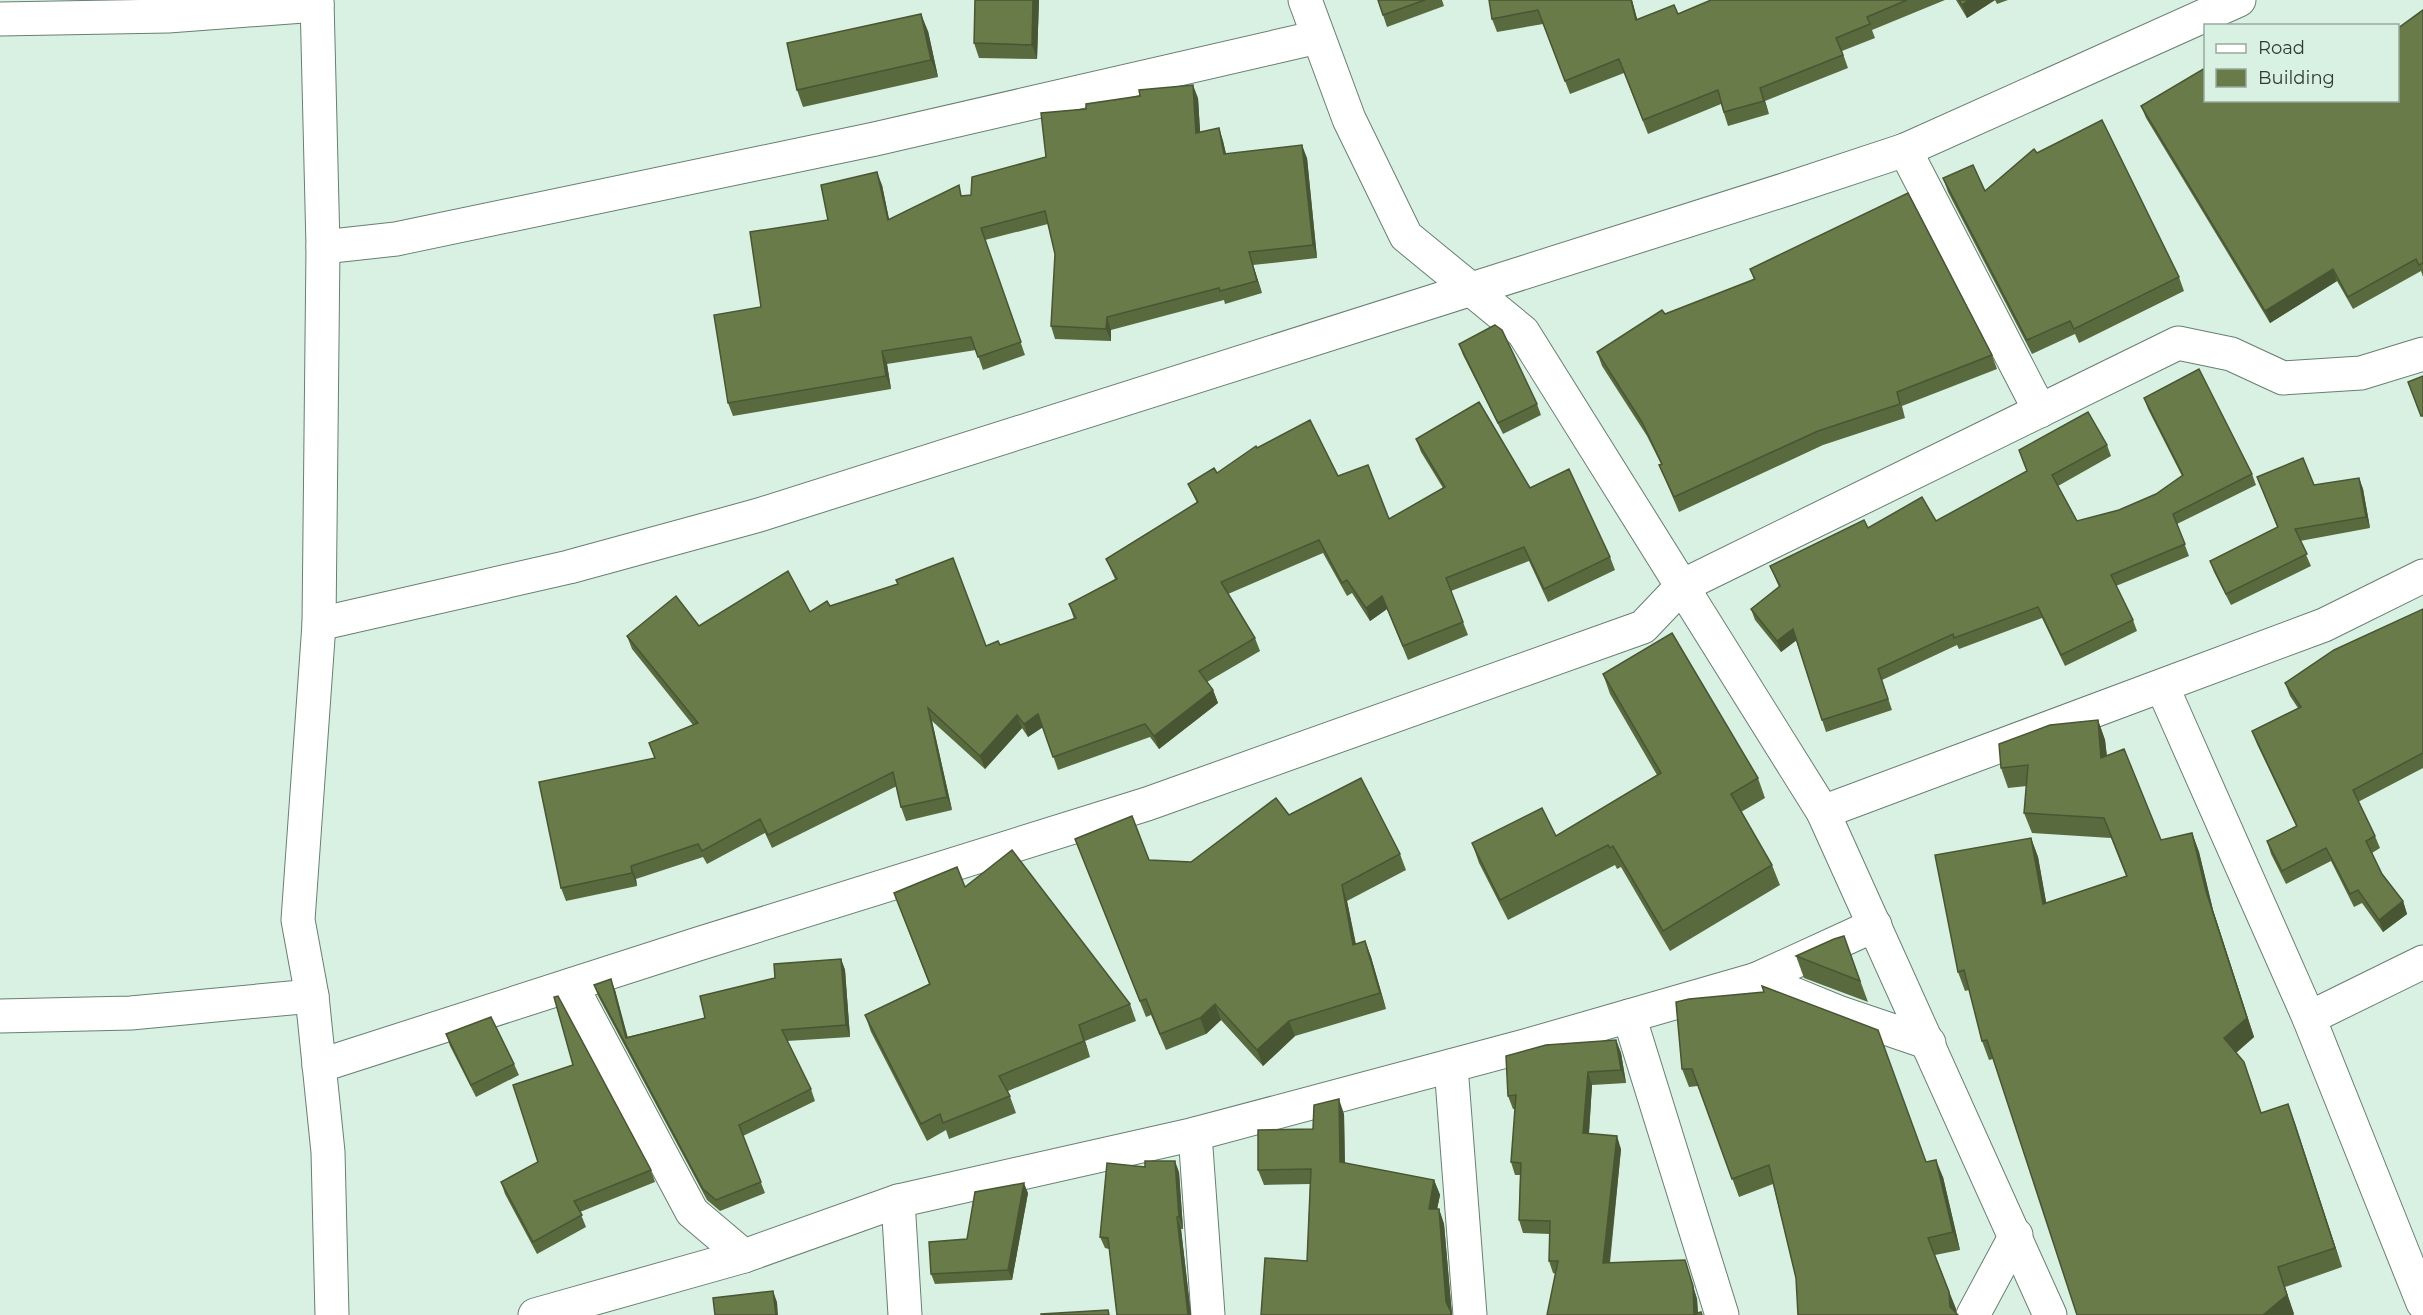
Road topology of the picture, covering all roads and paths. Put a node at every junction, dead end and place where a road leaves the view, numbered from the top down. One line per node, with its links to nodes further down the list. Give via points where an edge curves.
1 (1305, 0): 5 (street)
2 (2239, 0): 6 (street)
3 (317, 3): 4 (street, via 168,16); 7 (street)
4 (0, 19)
5 (1318, 37): 7 (street, via 875,139 396,239); 8 (street, via 1349,119 1406,236)
6 (1905, 150): 8 (street); 10 (street)
7 (323, 248): 13 (street)
8 (1472, 290): 12 (street, via 1523,332); 13 (street, via 759,515 568,567)
9 (2423, 354): 10 (street, via 2361,373 2283,378 2232,354 2178,343)
10 (2040, 411): 12 (street)
11 (2423, 576): 14 (street, via 2324,626)
12 (1682, 586): 15 (street); 19 (street, via 1643,627 1632,632 1147,804)
13 (319, 624): 20 (street, via 298,920)
14 (2162, 686): 15 (street); 23 (street)
15 (1823, 812): 16 (street)
16 (1875, 925): 18 (street); 24 (street)
17 (2423, 962): 23 (street)
18 (1757, 979): 22 (street); 24 (street)
19 (571, 985): 25 (street); 29 (street)
20 (312, 996): 21 (street, via 130,1013); 25 (street)
21 (0, 1016)
22 (1629, 1016): 26 (street); 40 (street)
23 (2308, 1018): 34 (street)
24 (1929, 1043): 30 (street)
25 (319, 1066): 35 (street, via 328,1152)
26 (1451, 1066): 27 (street); 39 (street)
27 (1195, 1134): 28 (street); 38 (street)
28 (898, 1201): 31 (street); 37 (street)
29 (692, 1212): 31 (street); 32 (street)
30 (2016, 1236): 41 (street); 42 (street)
31 (744, 1256): 32 (street)
32 (683, 1272): 33 (street)
33 (636, 1302): 36 (street)
34 (2423, 1303)
35 (332, 1315)
36 (535, 1315)
37 (905, 1315)
38 (1208, 1315)
39 (1470, 1315)
40 (1722, 1315)
41 (1973, 1315)
42 (2050, 1315)

